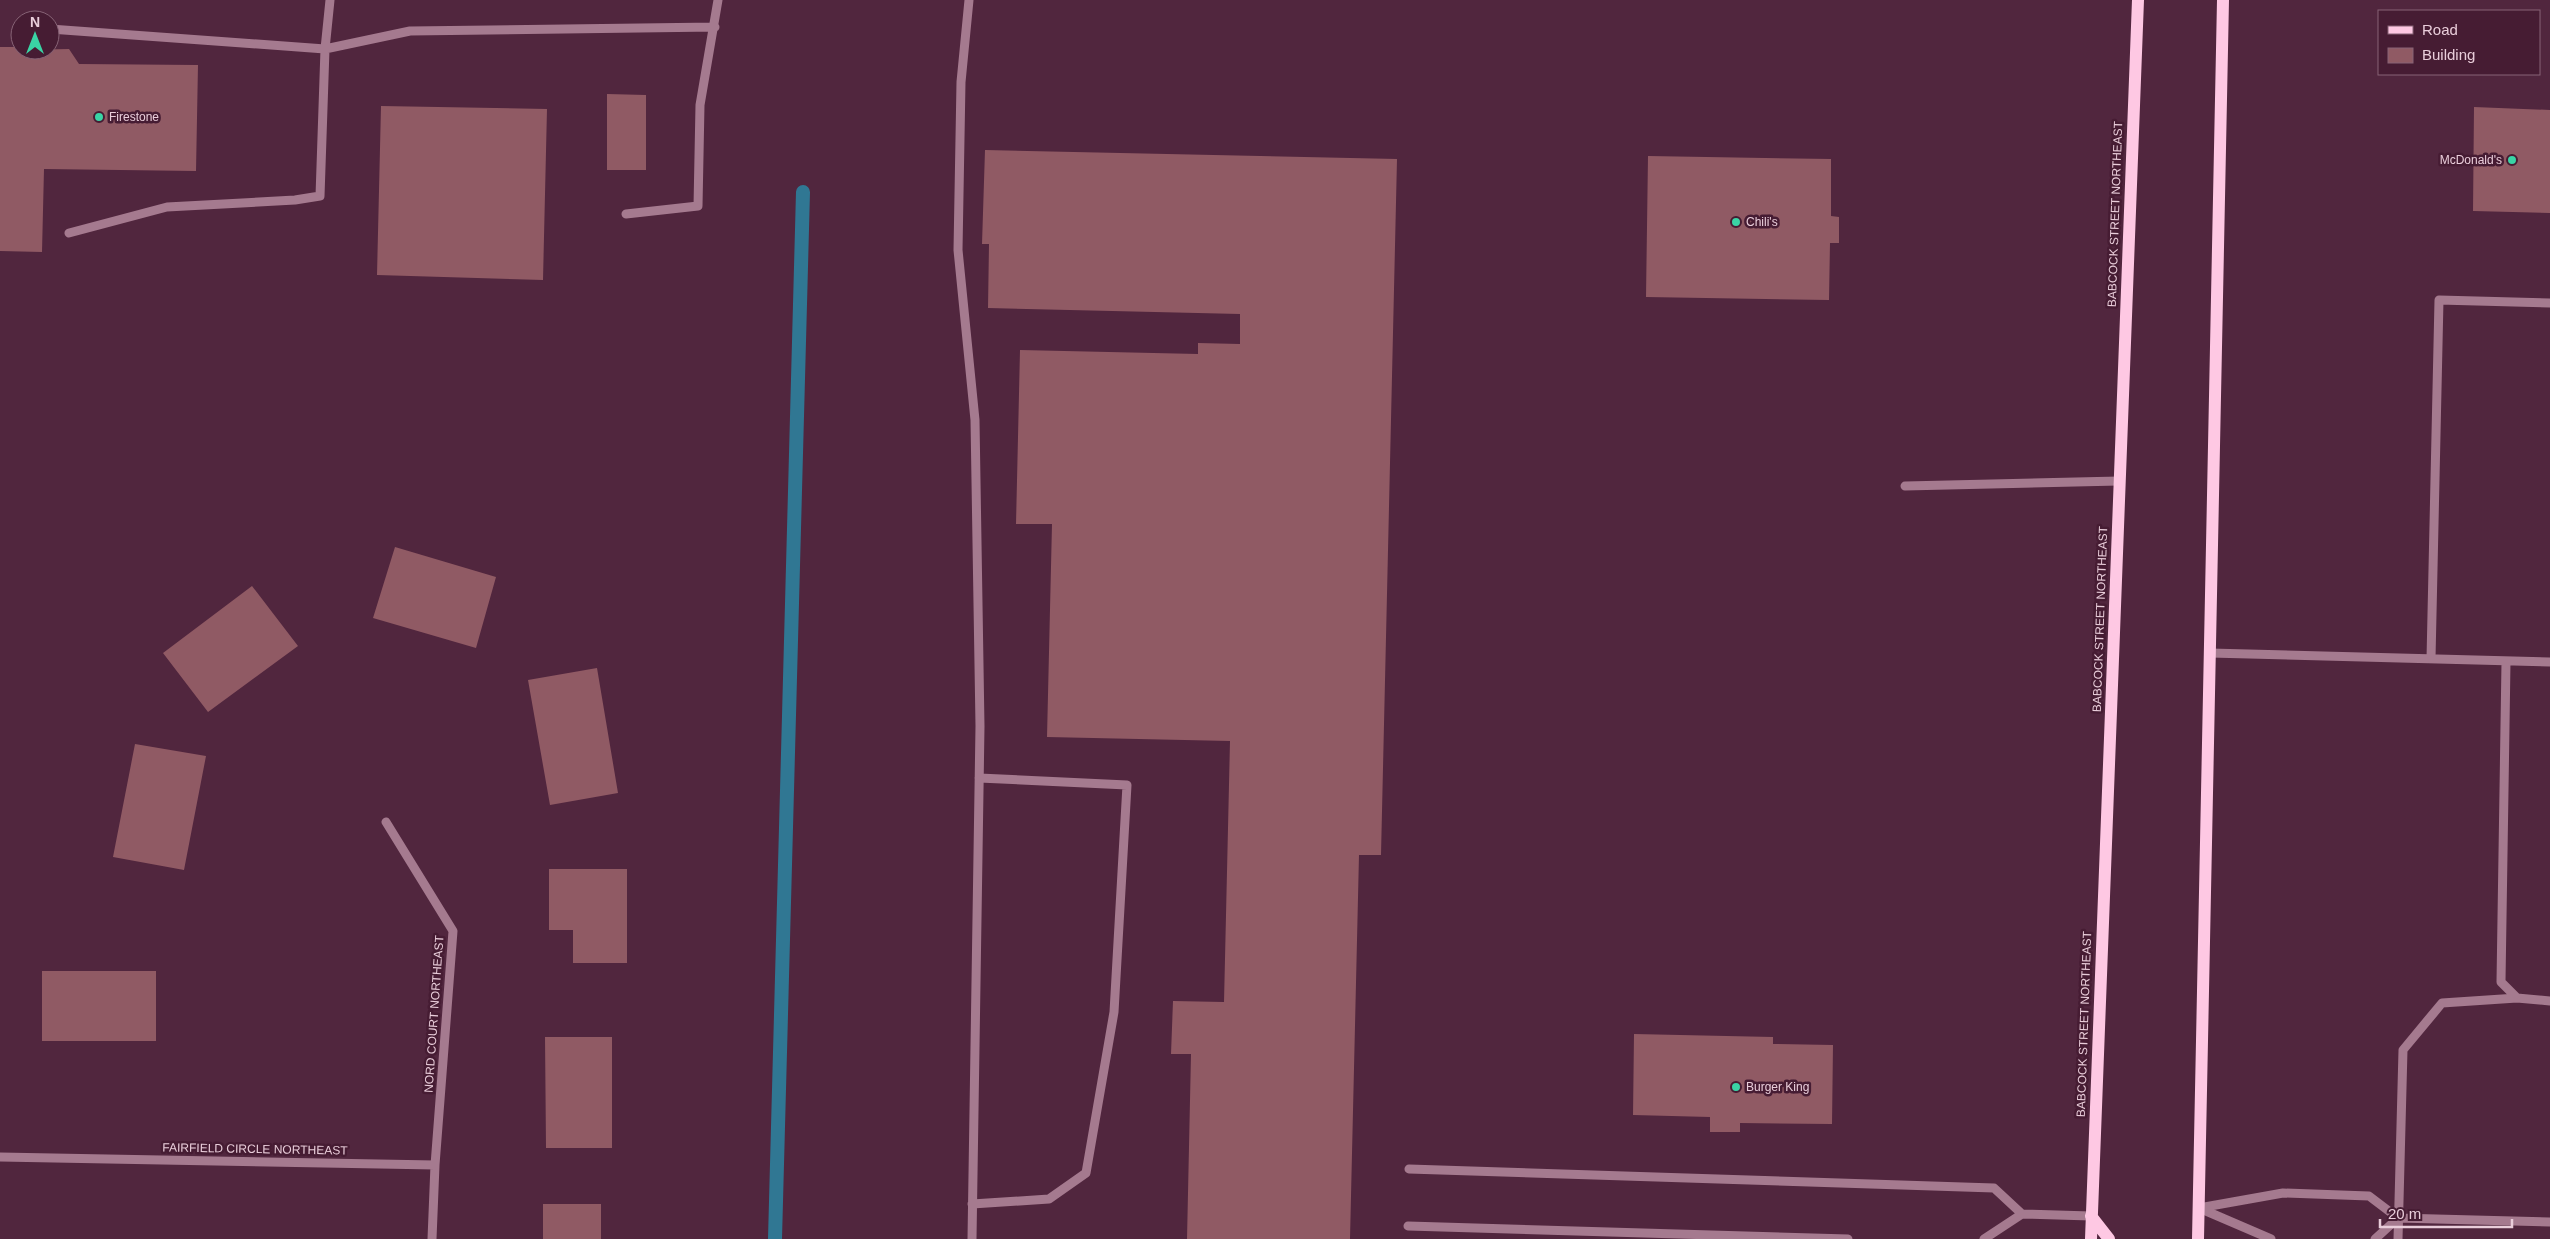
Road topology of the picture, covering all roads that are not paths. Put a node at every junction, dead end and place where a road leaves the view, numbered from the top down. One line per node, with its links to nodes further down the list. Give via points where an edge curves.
1 (330, 0): 8 (street)
2 (718, 0): 6 (street)
3 (969, 0): 18 (street, via 961,82 958,250 975,420)
4 (2138, 0): 12 (main road, BABCOCK STREET NORTHEAST)
5 (2223, 0): 14 (main road)
6 (715, 26): 8 (street, via 410,31); 9 (street, via 700,105 698,206)
7 (60, 30): 8 (street)
8 (325, 49): 10 (street, via 320,196 167,207)
9 (626, 214)
10 (69, 233)
11 (2550, 303): 15 (street, via 2439,300)
12 (2119, 481): 13 (street); 28 (main road, BABCOCK STREET NORTHEAST)
13 (1905, 486)
14 (2210, 653): 15 (street); 26 (main road)
15 (2431, 659): 16 (street)
16 (2506, 662): 17 (street); 20 (street, via 2501,982)
17 (2550, 662)
18 (979, 778): 25 (street); 25 (street, via 1127,785 1114,1012 1086,1173 1049,1199)
19 (386, 822): 23 (street, NORD COURT NORTHEAST, via 453,931)
20 (2517, 998): 21 (street); 29 (street, via 2442,1003 2403,1050)
21 (2550, 1001)
22 (0, 1156): 23 (street, FAIRFIELD CIRCLE NORTHEAST)
23 (435, 1165): 32 (street)
24 (1408, 1169): 27 (street, via 1994,1188)
25 (972, 1204): 33 (street)
26 (2199, 1208): 29 (street, via 2284,1193 2369,1196); 38 (main road); 39 (street)
27 (2022, 1214): 28 (street); 35 (street)
28 (2091, 1216): 36 (main road, BABCOCK STREET NORTHEAST); 37 (main road)
29 (2398, 1218): 30 (street); 40 (street); 41 (street)
30 (2550, 1222)
31 (1408, 1226): 34 (street)
32 (432, 1239)
33 (972, 1239)
34 (1848, 1239)
35 (1984, 1239)
36 (2091, 1239)
37 (2110, 1239)
38 (2198, 1239)
39 (2271, 1239)
40 (2375, 1239)
41 (2398, 1239)

